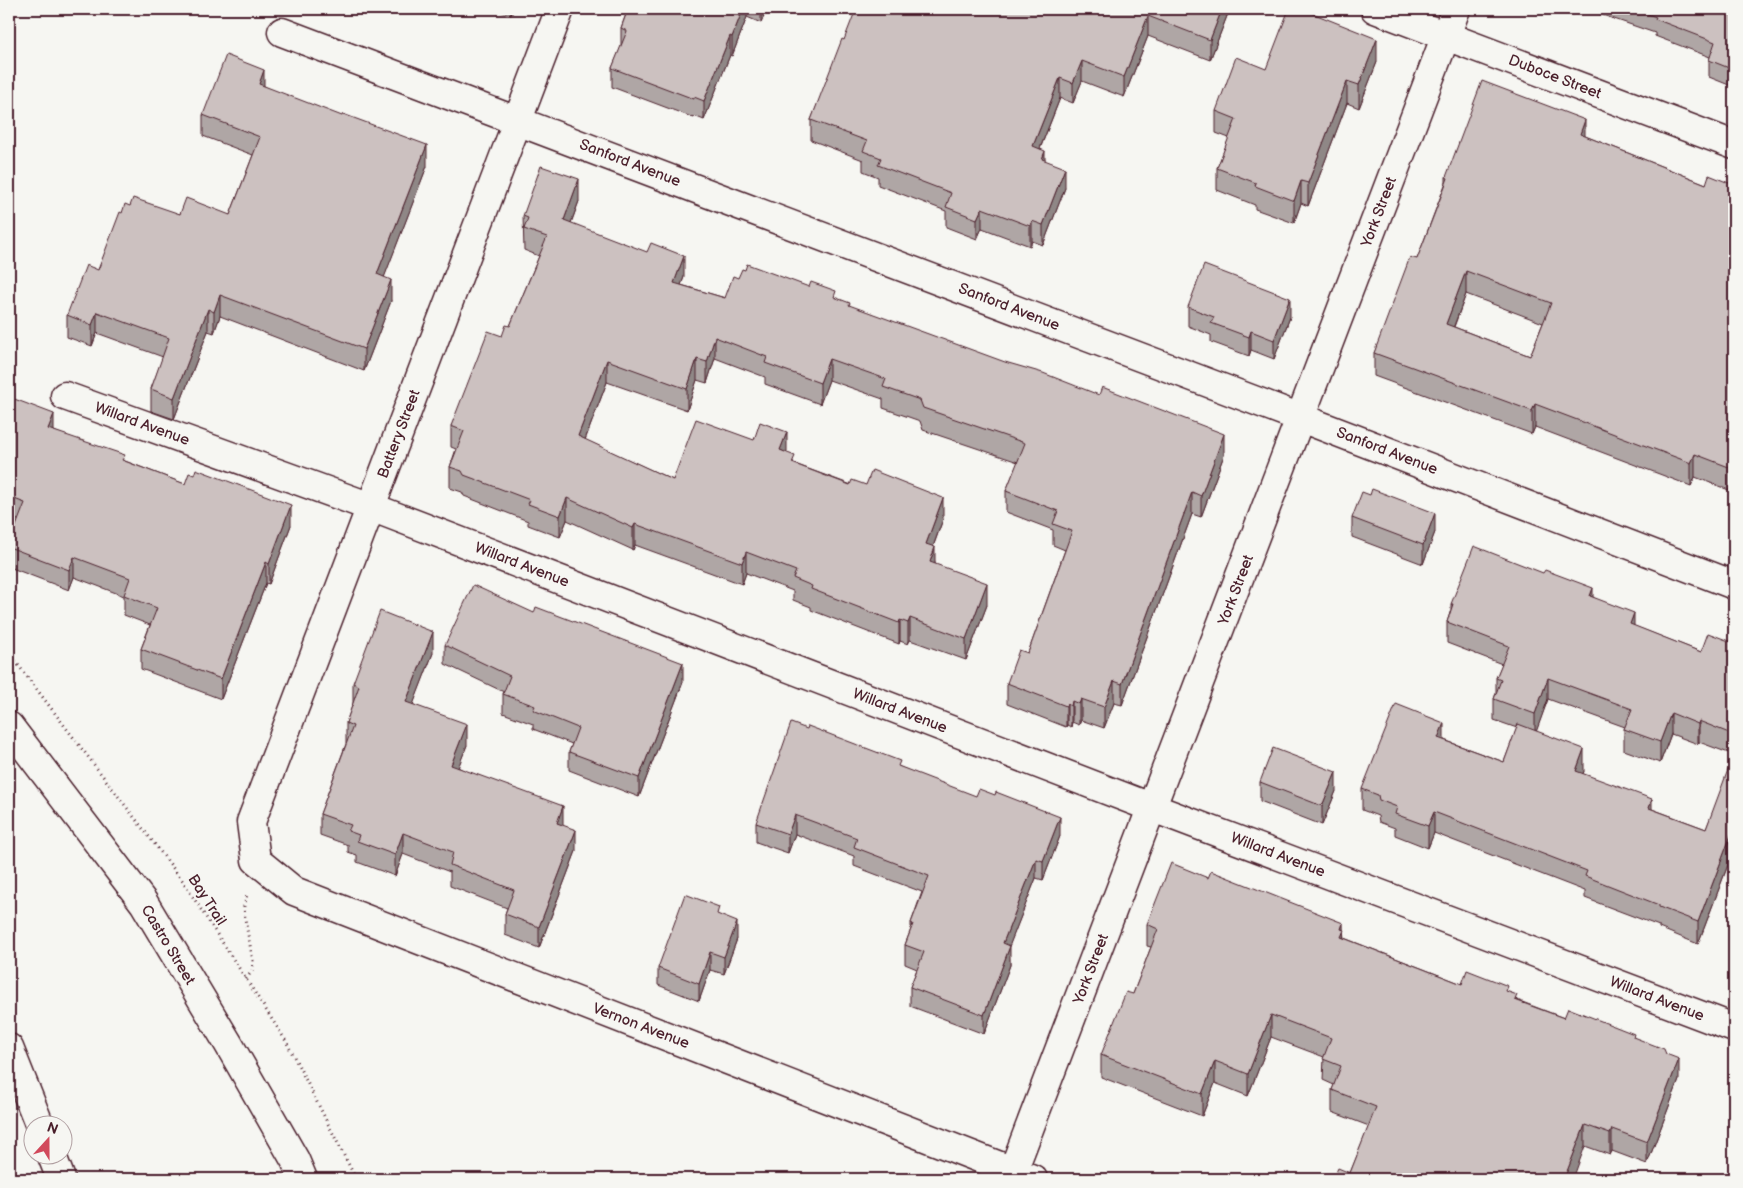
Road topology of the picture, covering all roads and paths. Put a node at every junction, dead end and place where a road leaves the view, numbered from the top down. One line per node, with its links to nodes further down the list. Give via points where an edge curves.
1 (560, 9): 6 (main road, Battery Street)
2 (1375, 9): 5 (main road, Duboce Street)
3 (1456, 9): 5 (main road, York Street)
4 (282, 32): 6 (main road, Sanford Avenue)
5 (1446, 36): 7 (main road, Duboce Street); 9 (main road, York Street)
6 (518, 120): 9 (main road, Sanford Avenue); 10 (main road, Battery Street)
7 (1734, 146)
8 (65, 396): 10 (main road, Willard Avenue)
9 (1301, 418): 11 (main road, Sanford Avenue); 14 (main road, York Street)
10 (371, 507): 14 (main road, Willard Avenue); 15 (main road, Battery Street, via 251,822)
11 (1734, 586)
12 (9, 652): 16 (path, Bay Trail, via 182,880)
13 (9, 726): 23 (main road, Castro Street, via 144,903 296,1160)
14 (1153, 808): 17 (main road, Willard Avenue); 21 (main road, York Street)
15 (256, 860): 16 (path, via 244,906 253,962); 21 (main road, Vernon Avenue, via 294,891)
16 (246, 979): 24 (path, Bay Trail, via 286,1041)
17 (1734, 1028)
18 (9, 1048): 19 (main road)
19 (36, 1116)
20 (56, 1166): 22 (main road)
21 (1023, 1175)
22 (61, 1179)
23 (303, 1179)
24 (356, 1179)

